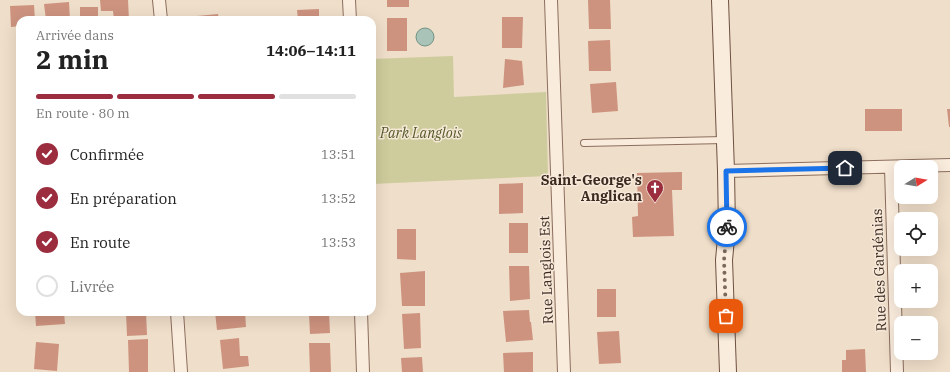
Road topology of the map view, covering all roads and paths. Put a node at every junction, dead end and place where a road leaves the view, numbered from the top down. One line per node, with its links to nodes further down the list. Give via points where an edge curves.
1 (159, 0): 5 (street)
2 (349, 0): 6 (street)
3 (551, 0): 16 (street, Rue Langlois Est)
4 (720, 0): 7 (street)
5 (161, 16)
6 (350, 16)
7 (725, 140): 8 (lane); 11 (street)
8 (584, 143)
9 (950, 165): 10 (street)
10 (892, 167): 11 (street); 18 (street, Rue des Gardénias)
11 (726, 171): 17 (street, via 727,228 724,260)
12 (177, 316): 14 (street)
13 (361, 316): 15 (street)
14 (181, 372)
15 (363, 372)
16 (564, 372)
17 (728, 372)
18 (897, 372)

